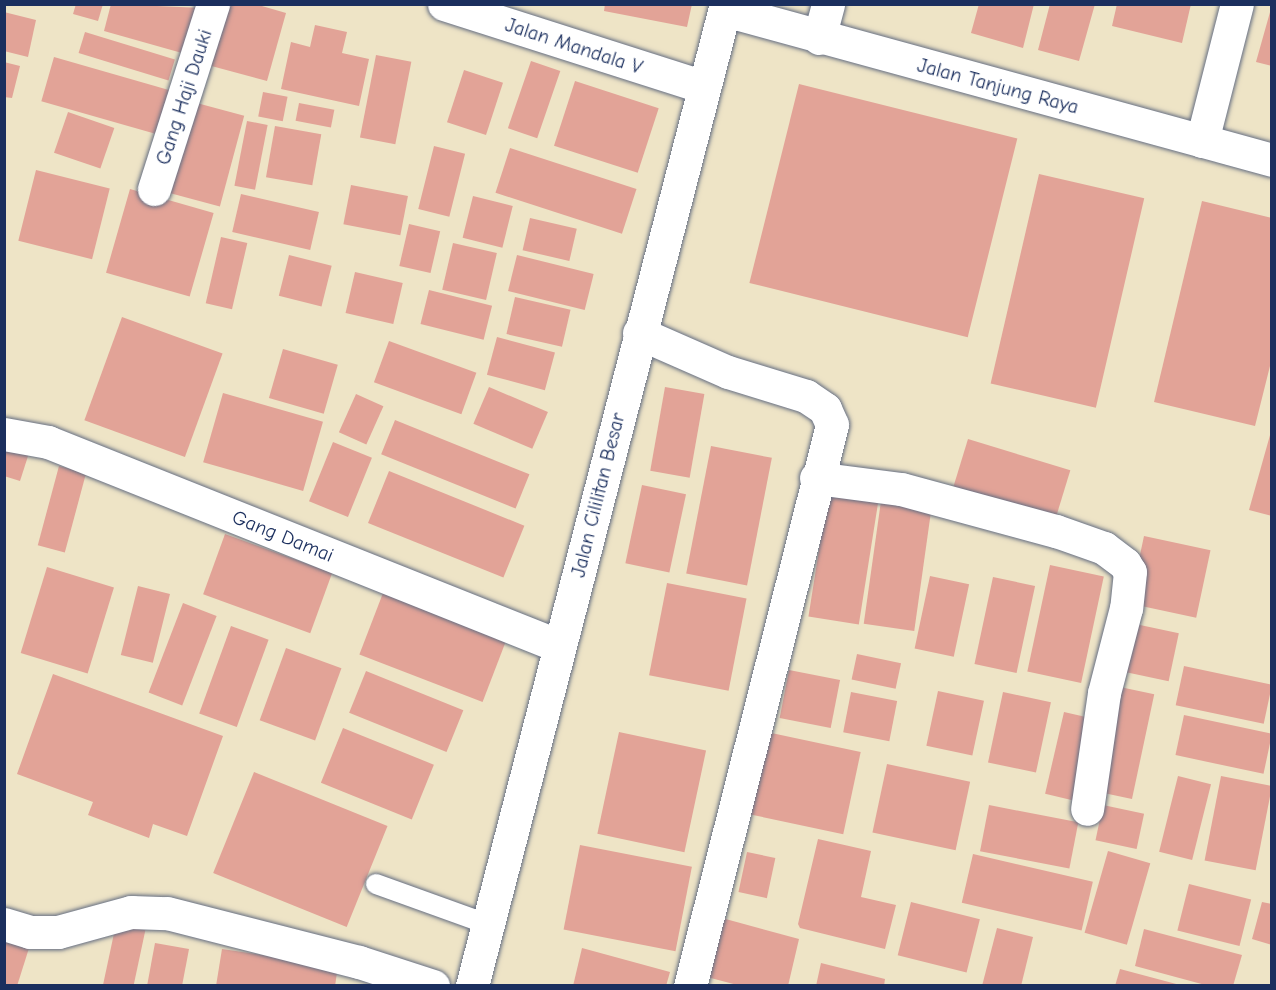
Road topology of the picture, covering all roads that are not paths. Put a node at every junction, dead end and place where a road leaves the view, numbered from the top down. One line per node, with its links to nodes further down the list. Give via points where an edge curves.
1 (213, 4): 10 (street, Gang Haji Dauki)
2 (444, 4): 7 (street, Jalan Mandala V)
3 (828, 4): 6 (street)
4 (1237, 4): 8 (street)
5 (725, 7): 6 (street, Jalan Tanjung Raya); 7 (street, Jalan Cililitan Besar)
6 (819, 38): 8 (street, Jalan Tanjung Raya)
7 (704, 87): 11 (street, Jalan Cililitan Besar)
8 (1202, 141): 9 (street, Jalan Tanjung Raya)
9 (1272, 160)
10 (154, 189)
11 (639, 333): 13 (street, via 728,372 806,396 825,409 832,425); 14 (street, Jalan Cililitan Besar)
12 (4, 434): 14 (street, Gang Damai, via 48,442)
13 (816, 478): 15 (street, via 901,489 1056,531 1104,548 1125,564 1130,572 1126,608 1104,693); 21 (street)
14 (559, 646): 18 (street, Jalan Cililitan Besar)
15 (1088, 809)
16 (376, 884): 18 (lane)
17 (4, 924): 19 (street, via 30,932 58,932 130,912 167,913 359,962)
18 (488, 924): 20 (street, Jalan Cililitan Besar)
19 (433, 986)
20 (472, 986)
21 (690, 986)

